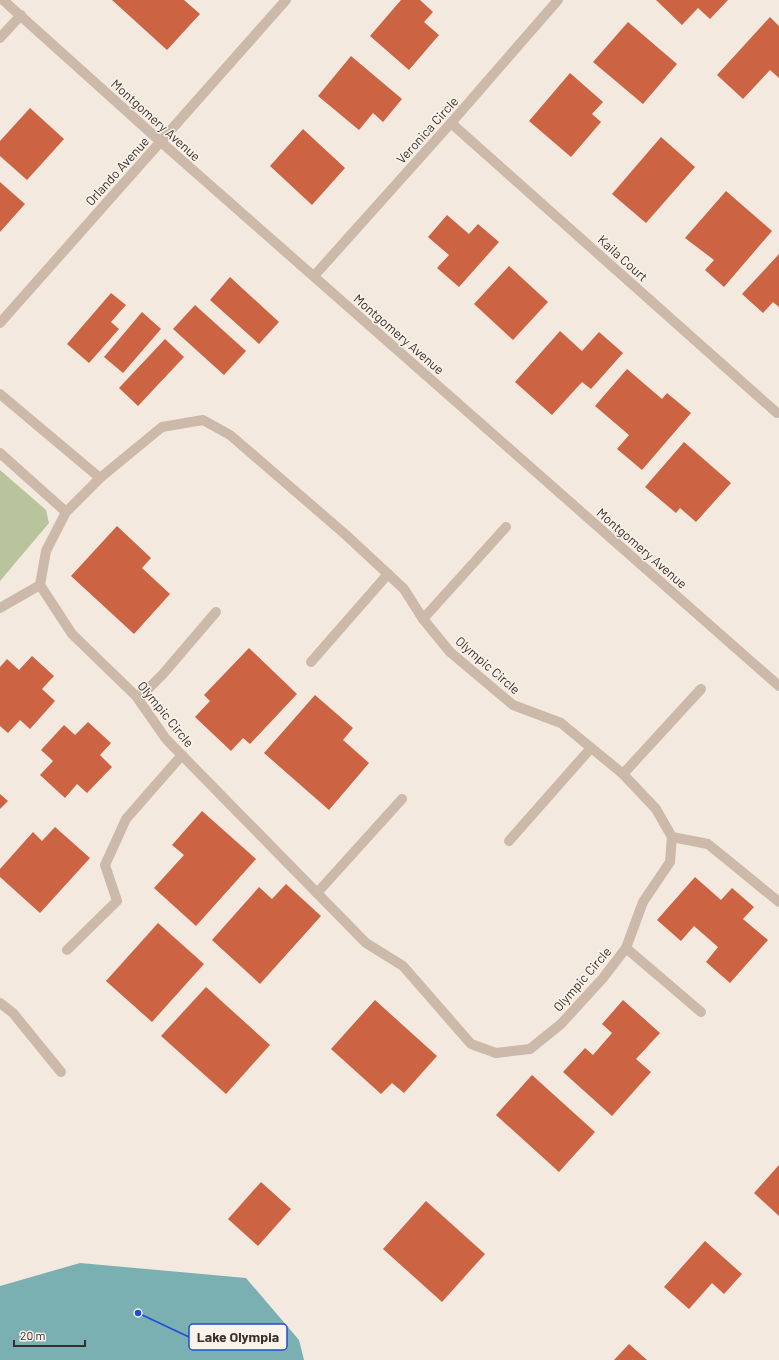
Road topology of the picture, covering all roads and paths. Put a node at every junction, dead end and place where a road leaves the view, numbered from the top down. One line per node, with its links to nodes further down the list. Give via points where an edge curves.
1 (3, 0): 4 (street, Montgomery Avenue)
2 (286, 0): 7 (street, Orlando Avenue)
3 (558, 0): 6 (street, Veronica Circle)
4 (21, 15): 5 (street); 7 (street, Montgomery Avenue)
5 (0, 38)
6 (451, 123): 8 (street, Veronica Circle); 11 (street, Kaila Court)
7 (160, 142): 8 (street, Montgomery Avenue); 9 (street, Orlando Avenue)
8 (314, 276): 22 (street, Montgomery Avenue)
9 (0, 323)
10 (0, 394): 13 (street)
11 (777, 413)
12 (0, 453): 14 (street)
13 (100, 478): 14 (street, Olympic Circle); 16 (street, Olympic Circle, via 162,427 203,420 230,435)
14 (66, 512): 17 (street, Olympic Circle, via 46,551)
15 (506, 527): 20 (street)
16 (388, 574): 20 (street, Olympic Circle, via 404,589); 21 (street)
17 (40, 585): 18 (street); 24 (street, Olympic Circle, via 72,634)
18 (0, 608)
19 (216, 612): 24 (street, via 163,674 146,691)
20 (423, 619): 25 (street, Olympic Circle, via 450,652 514,705 562,723)
21 (311, 662)
22 (779, 686)
23 (701, 689): 27 (street)
24 (136, 696): 26 (street, Olympic Circle, via 166,739)
25 (591, 748): 27 (street, Olympic Circle); 30 (street)
26 (182, 755): 31 (street, Olympic Circle); 34 (street, via 126,819 106,865 117,901)
27 (623, 774): 29 (street, Olympic Circle, via 656,809)
28 (402, 799): 31 (street)
29 (672, 837): 32 (street, via 708,844); 33 (street, Olympic Circle, via 670,862 643,902)
30 (509, 841)
31 (317, 893): 33 (street, Olympic Circle, via 366,943 403,966 471,1044 496,1053 530,1049 561,1024 603,978)
32 (779, 902)
33 (626, 948): 36 (street)
34 (67, 950)
35 (0, 1002): 37 (street)
36 (701, 1012)
37 (61, 1072)

